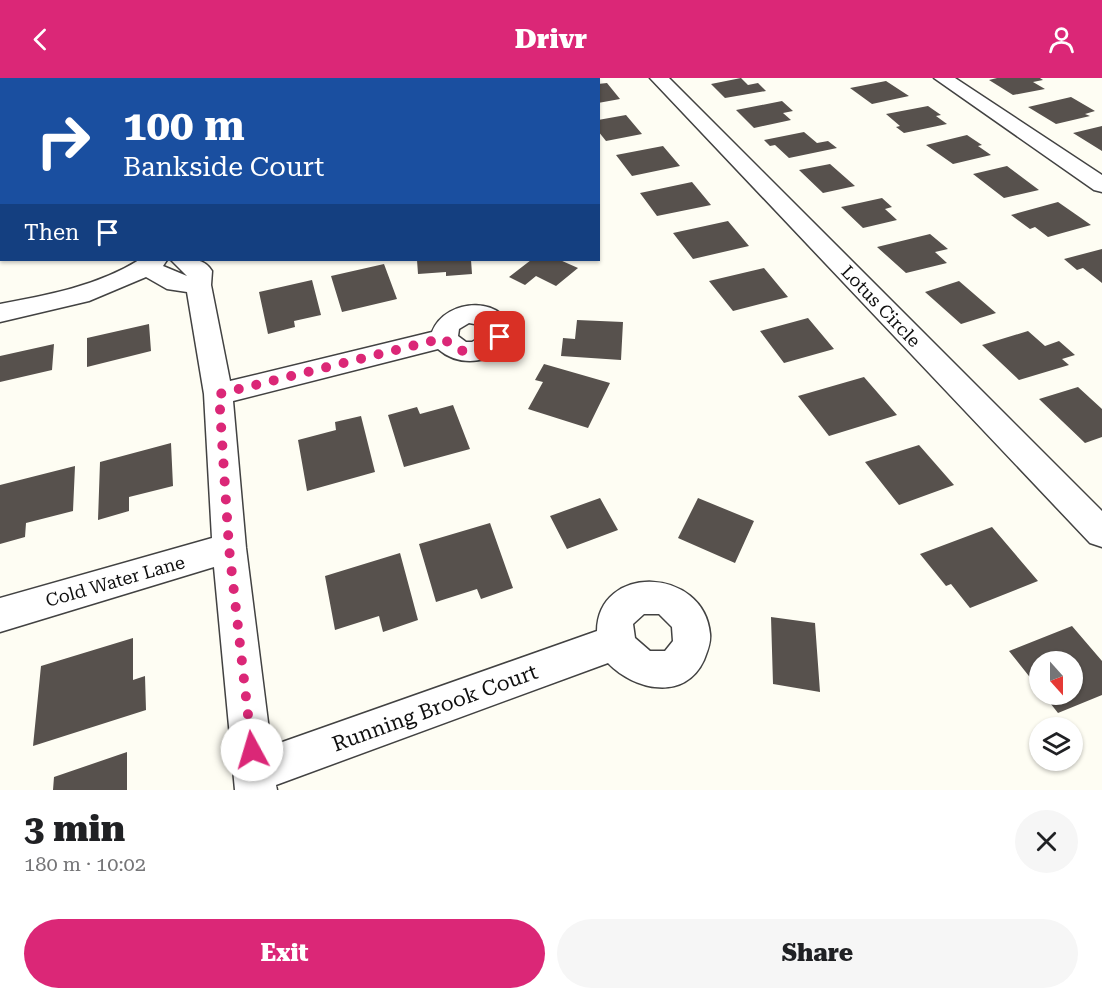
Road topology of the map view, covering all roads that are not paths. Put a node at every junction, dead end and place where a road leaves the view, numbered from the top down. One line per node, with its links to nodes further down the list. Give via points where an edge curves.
1 (659, 78): 9 (street, Lotus Circle)
2 (943, 78): 3 (street)
3 (1102, 185)
4 (150, 263): 5 (street, via 176,283); 6 (street, via 83,294)
5 (191, 272): 8 (street)
6 (0, 313)
7 (444, 338): 8 (street)
8 (219, 394): 10 (street)
9 (1102, 534)
10 (229, 548): 11 (street, Cold Water Lane); 13 (street)
11 (0, 615)
12 (616, 642): 13 (street, Running Brook Court)
13 (255, 782)

